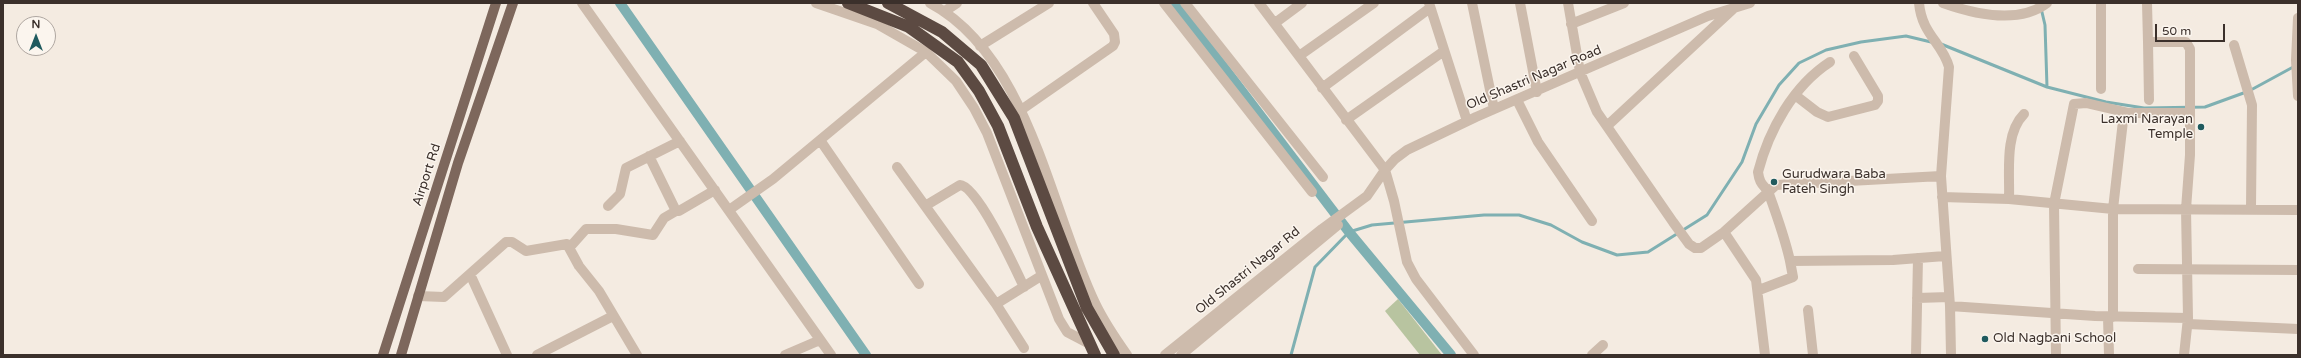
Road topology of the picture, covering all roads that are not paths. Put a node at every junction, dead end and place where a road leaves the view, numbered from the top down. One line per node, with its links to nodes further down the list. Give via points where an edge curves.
1 (496, 3): 107 (main road, Airport Rd)
2 (513, 3): 93 (main road, via 458,163)
3 (582, 3): 57 (street)
4 (816, 3): 36 (street, via 877,24)
5 (848, 3): 104 (highway, via 909,27 958,62 979,91 998,126 1037,227)
6 (888, 3): 115 (highway, via 942,32 981,65 1014,118 1087,308)
7 (930, 3): 28 (street)
8 (957, 3): 28 (street)
9 (1049, 3): 34 (street)
10 (1093, 3): 50 (street, via 1114,34 1113,46)
11 (1164, 3): 65 (street)
12 (1185, 3): 62 (street)
13 (1258, 3): 30 (street)
14 (1302, 3): 30 (street)
15 (1374, 3): 37 (street)
16 (1472, 3): 49 (street)
17 (1520, 3): 43 (street)
18 (1568, 3): 31 (street)
19 (1624, 3): 31 (street)
20 (1749, 3): 27 (street, Old Shastri Nagar Road)
21 (1919, 3): 61 (street, via 1924,26 1947,58 1949,67)
22 (1943, 3): 26 (street, via 1978,14 1991,15 2020,14)
23 (2101, 3): 42 (street)
24 (2147, 3): 32 (street)
25 (1430, 6): 35 (street); 41 (street)
26 (2042, 6)
27 (1736, 7): 40 (street, Old Shastri Nagar Road, via 1701,19); 55 (street)
28 (945, 11): 34 (street)
29 (2298, 18): 45 (street)
30 (1274, 23): 37 (street)
31 (1571, 24): 40 (street)
32 (2148, 42): 47 (street); 48 (street, via 2188,44)
33 (2234, 45): 71 (street, via 2250,95 2252,113)
34 (980, 46): 50 (street, via 1002,74)
35 (1444, 51): 53 (street); 54 (street)
36 (926, 52): 56 (street); 89 (street, via 956,81 974,108 997,160)
37 (1299, 56): 41 (street)
38 (1854, 56): 44 (street, via 1878,96 1875,104 1828,117)
39 (1830, 62): 44 (street, via 1809,78)
40 (1580, 72): 43 (street, Old Shastri Nagar Road); 55 (street, via 1597,112)
41 (1322, 88): 53 (street)
42 (2101, 89)
43 (1537, 92): 46 (street, Old Shastri Nagar Road)
44 (1795, 95): 64 (street, via 1778,123 1758,172 1760,183)
45 (2298, 96)
46 (1517, 100): 49 (street, Old Shastri Nagar Road); 78 (street, via 1538,142)
47 (2149, 100)
48 (2189, 108): 51 (street); 73 (street, via 2190,155)
49 (1494, 109): 54 (street, Old Shastri Nagar Road)
50 (1021, 110): 116 (street, via 1089,289 1103,318)
51 (2124, 112): 68 (street, via 2086,102 2074,104); 72 (street)
52 (2024, 114): 67 (street, via 2015,125 2012,136)
53 (1346, 120): 60 (street)
54 (1467, 121): 60 (street, Old Shastri Nagar Road, via 1407,150)
55 (1607, 126): 79 (street, via 1689,244 1701,248)
56 (820, 140): 74 (street, via 766,185); 90 (street)
57 (680, 141): 58 (street); 63 (street)
58 (649, 156): 69 (street, via 626,168 620,194); 77 (street)
59 (898, 167): 70 (street)
60 (1386, 170): 75 (street, Old Shastri Nagar Road); 119 (street, via 1401,240 1411,271)
61 (1941, 176): 64 (street, via 1782,184); 66 (street)
62 (1323, 178)
63 (715, 190): 74 (street); 77 (street)
64 (1768, 191): 79 (street); 84 (street)
65 (1312, 192)
66 (1942, 197): 67 (street); 81 (street)
67 (2009, 199): 68 (street)
68 (2054, 204): 72 (street); 98 (street)
69 (608, 206)
70 (925, 206): 91 (street, via 960,185 968,188 990,221); 96 (street)
71 (2251, 208): 73 (street); 76 (street)
72 (2113, 209): 73 (street); 100 (street)
73 (2186, 209): 85 (street)
74 (729, 210): 103 (street)
75 (1353, 210): 82 (street, Old Shastri Nagar Rd)
76 (2298, 210)
77 (676, 211): 80 (street, via 664,218 653,235 616,229 586,229)
78 (1592, 221)
79 (1724, 232): 92 (street, via 1752,273)
80 (570, 247): 88 (street, via 564,243 526,251 512,242 506,242); 99 (street, via 579,266 599,291)
81 (1945, 256): 83 (street); 95 (street)
82 (1293, 257): 117 (street, Old Shastri Nagar Rd); 118 (street)
83 (1918, 258): 84 (street); 94 (street)
84 (1790, 261): 92 (street, via 1792,276)
85 (2186, 269): 86 (street); 87 (street); 101 (street)
86 (2138, 270)
87 (2298, 270)
88 (470, 274): 93 (street, via 444,297); 109 (street)
89 (1041, 276): 91 (street); 104 (street, via 1067,332)
90 (919, 284)
91 (1024, 287): 96 (street)
92 (1759, 290): 121 (street)
93 (418, 296): 108 (main road)
94 (1918, 298): 95 (street); 123 (street)
95 (1950, 301): 98 (street); 124 (street)
96 (996, 304): 106 (street)
97 (1808, 310): 122 (street)
98 (2056, 314): 100 (street); 125 (street)
99 (613, 316): 110 (street); 111 (street)
100 (2110, 317): 101 (street); 126 (street)
101 (2188, 321): 102 (street); 127 (street)
102 (2298, 329)
103 (820, 340): 112 (street); 113 (street)
104 (1088, 343): 114 (highway)
105 (1603, 345): 120 (street)
106 (1024, 348)
107 (383, 355)
108 (401, 355)
109 (507, 355)
110 (537, 355)
111 (637, 355)
112 (785, 355)
113 (831, 355)
114 (1095, 355)
115 (1114, 355)
116 (1127, 355)
117 (1164, 355)
118 (1181, 355)
119 (1474, 355)
120 (1592, 355)
121 (1765, 355)
122 (1813, 355)
123 (1916, 355)
124 (1951, 355)
125 (2056, 355)
126 (2109, 355)
127 (2184, 355)

